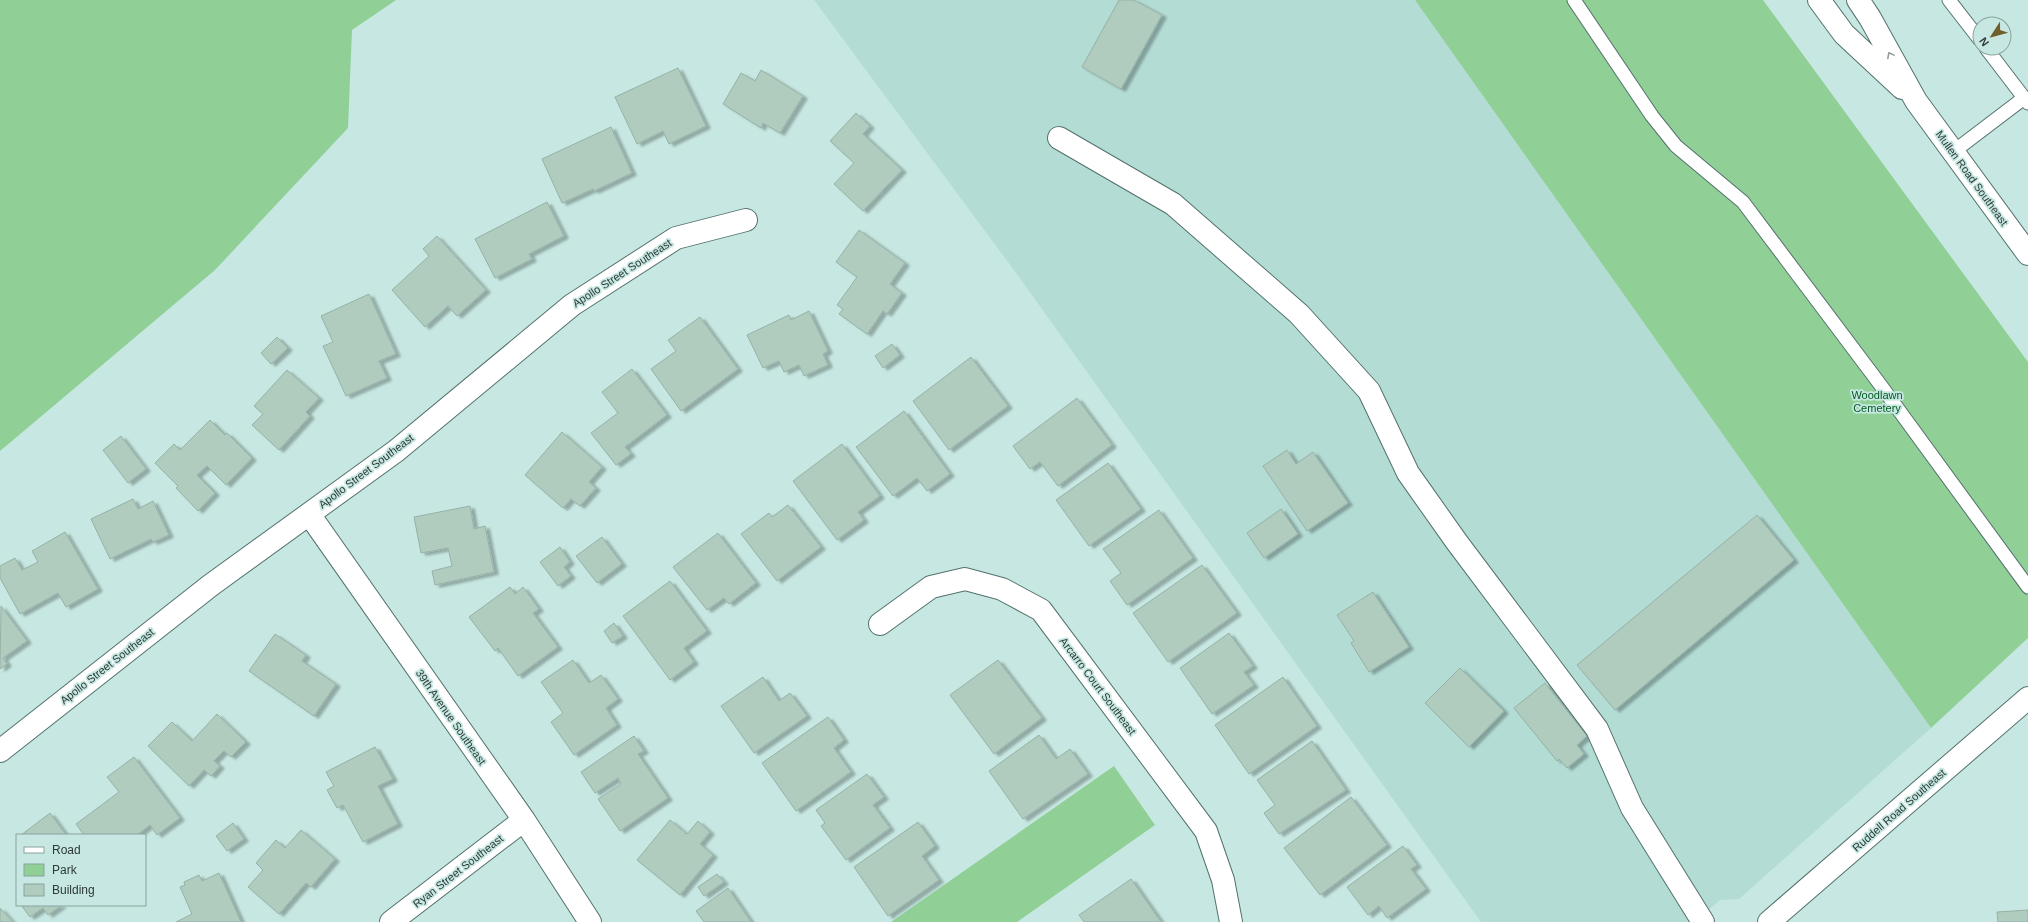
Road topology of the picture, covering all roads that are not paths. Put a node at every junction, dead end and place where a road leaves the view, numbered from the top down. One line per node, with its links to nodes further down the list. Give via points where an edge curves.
1 (1574, 0): 14 (lane, via 1652,116 1676,146 1743,202)
2 (1819, 0): 8 (street, Mullen Road Southeast, via 1844,34)
3 (1858, 0): 8 (street, Mullen Road Southeast, one-way to 3)
4 (1949, 0): 5 (lane)
5 (1972, 30)
6 (1992, 56): 7 (lane)
7 (2026, 100): 10 (lane)
8 (1916, 101): 10 (street, Mullen Road Southeast)
9 (1059, 138): 22 (street, via 1173,204 1299,314 1369,392 1408,473 1597,729 1632,808)
10 (1953, 152): 12 (street, Mullen Road Southeast)
11 (746, 220): 13 (street, Apollo Street Southeast, via 676,238 572,305 396,451)
12 (2028, 254)
13 (309, 514): 17 (street, Apollo Street Southeast, via 211,584); 18 (street, 39th Avenue Southeast)
14 (2028, 587)
15 (880, 624): 21 (street, Arcarro Court Southeast, via 931,587 965,579 1002,589 1041,610 1206,831 1223,880)
16 (2028, 698): 23 (street, Ruddell Road Southeast)
17 (0, 751)
18 (524, 820): 19 (street, Ryan Street Southeast); 20 (street, 39th Avenue Southeast)
19 (391, 922)
20 (590, 922)
21 (1230, 922)
22 (1703, 922)
23 (1769, 922)

